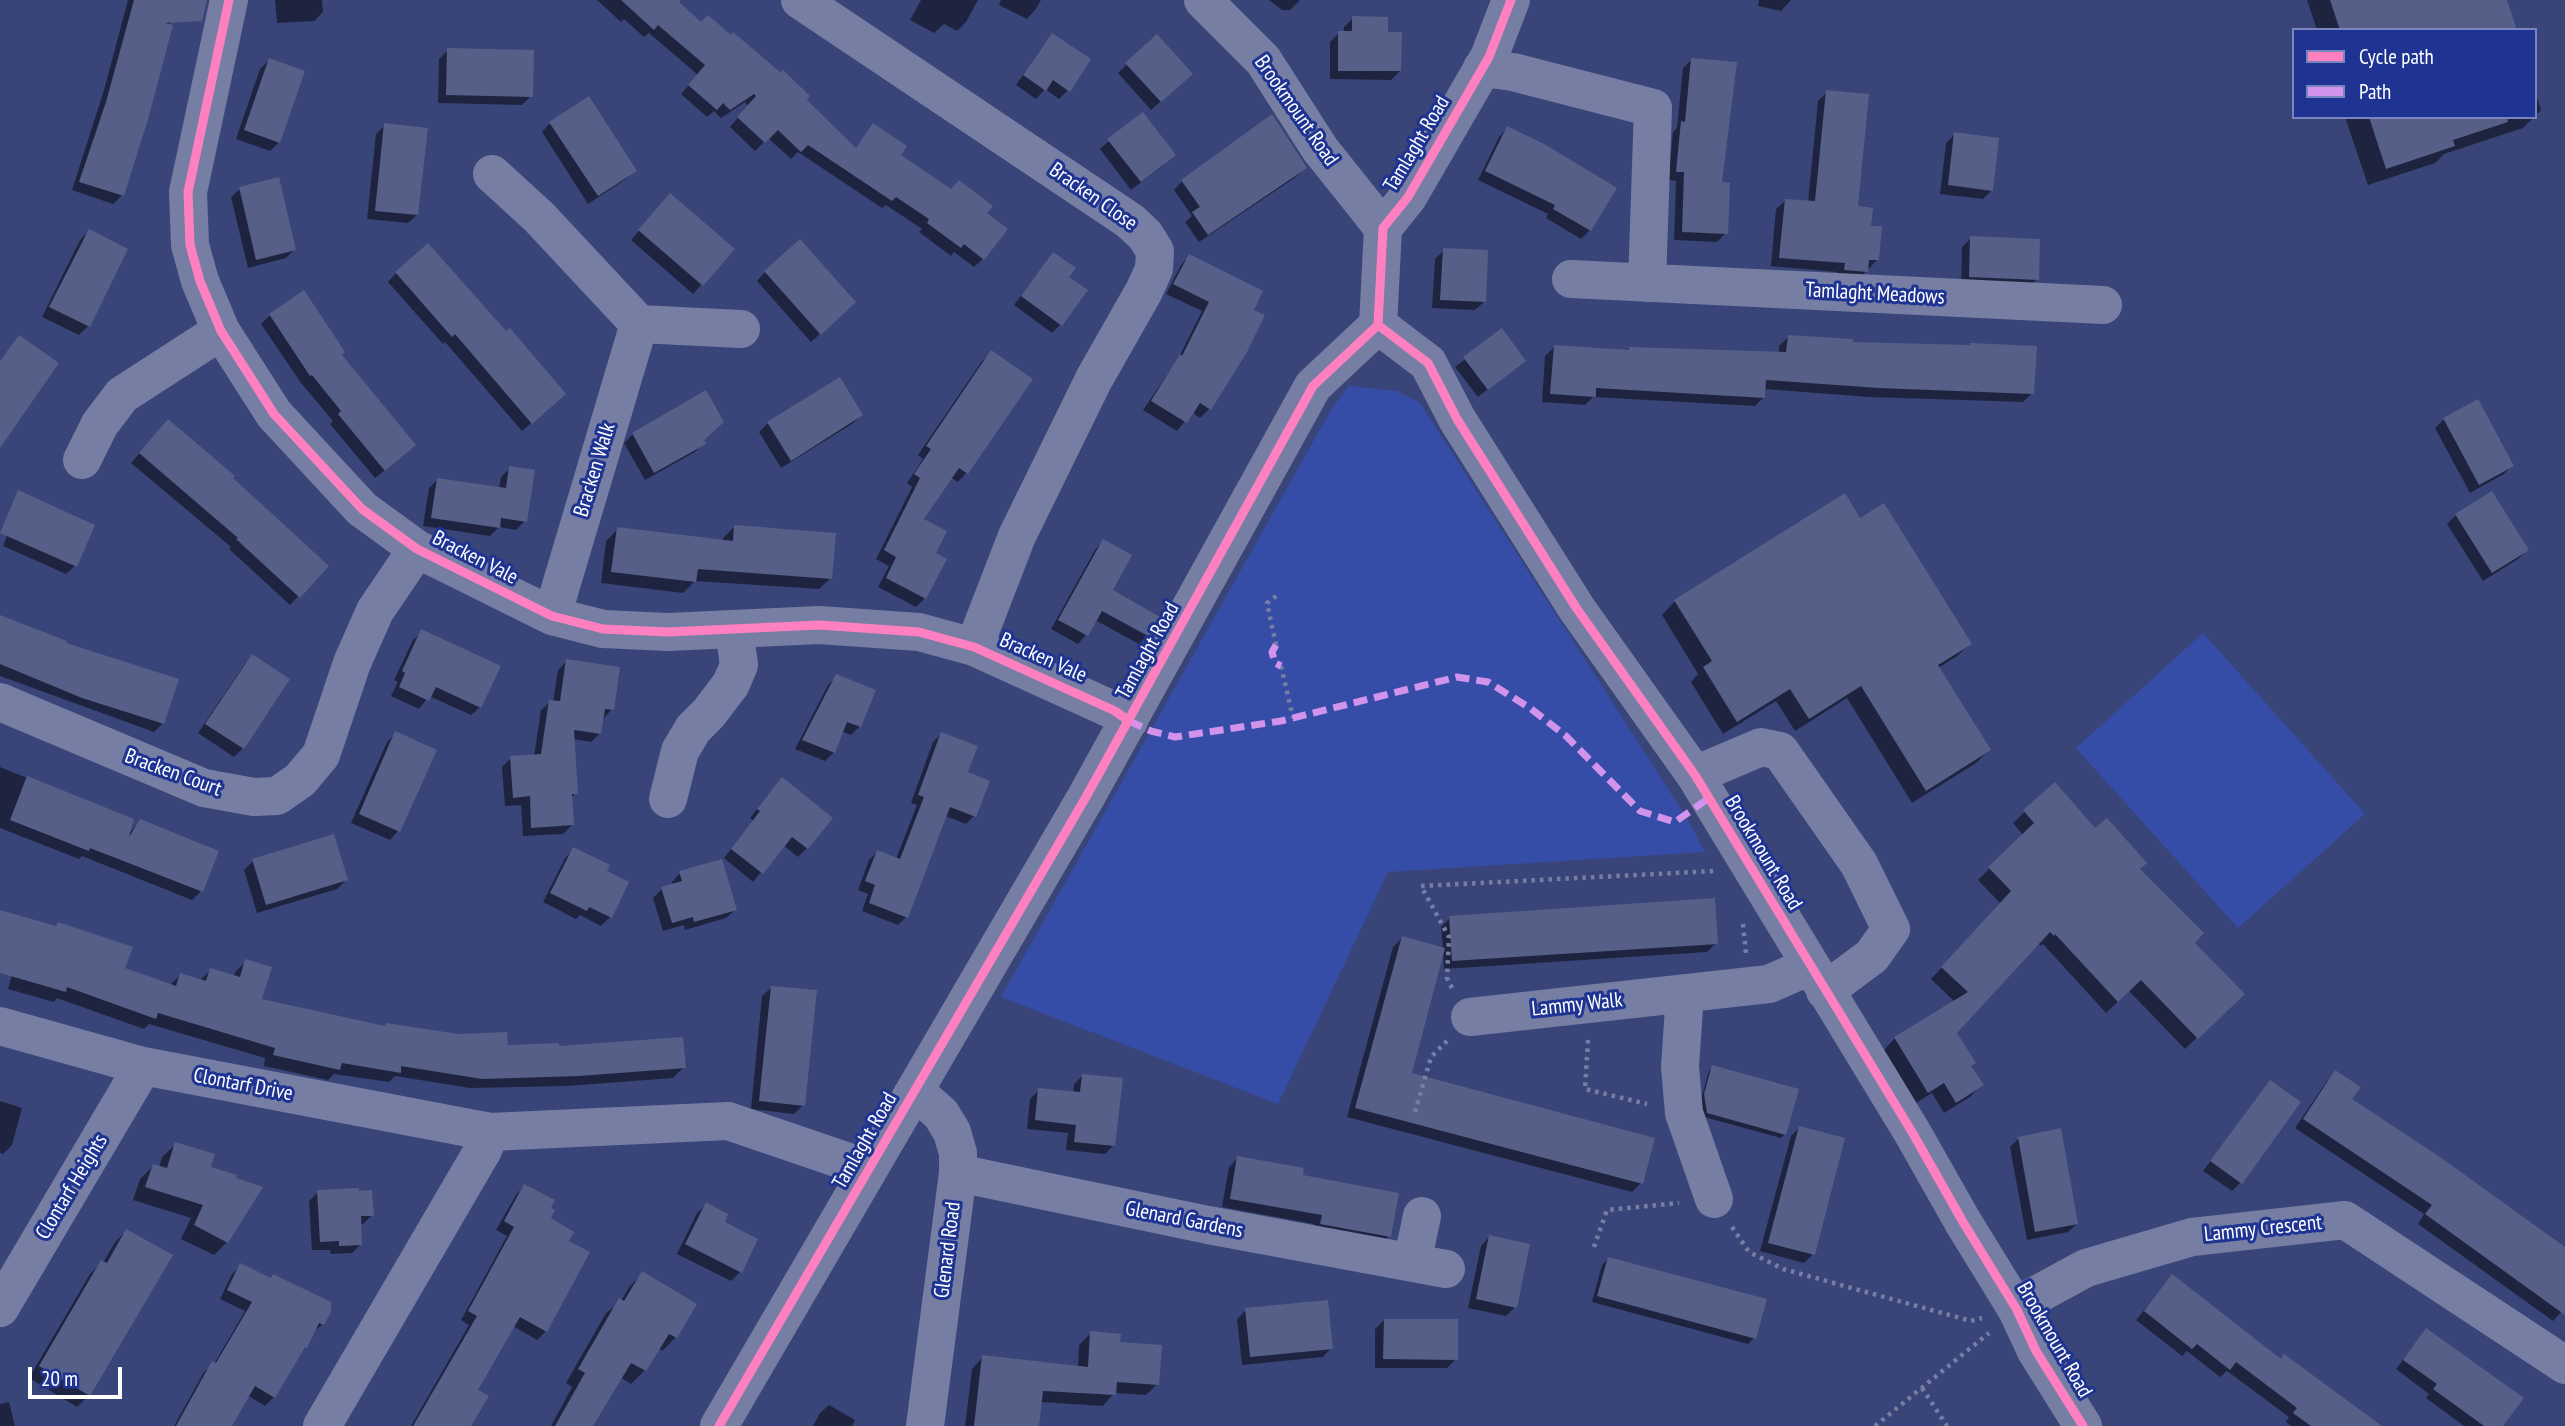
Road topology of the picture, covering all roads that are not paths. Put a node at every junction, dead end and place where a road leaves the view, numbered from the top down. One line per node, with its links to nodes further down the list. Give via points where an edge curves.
1 (229, 0): 14 (street, Bracken Vale, via 188,192 190,245)
2 (800, 0): 19 (street, Bracken Close, via 1130,220 1155,251 1154,269 1144,291 1094,379 1017,536)
3 (1203, 0): 7 (street, Brookmount Road, via 1263,60 1320,149)
4 (1511, 0): 5 (street, Tamlaght Road)
5 (1482, 68): 7 (street, Tamlaght Road, via 1408,197); 9 (street, via 1653,108)
6 (492, 174): 11 (street)
7 (1383, 228): 12 (street)
8 (1571, 279): 9 (street, Tamlaght Meadows)
9 (1647, 283): 10 (street, Tamlaght Meadows)
10 (2104, 305)
11 (639, 324): 13 (street); 17 (street, Bracken Walk)
12 (1378, 325): 21 (street, Tamlaght Road, via 1313,386); 22 (street, Brookmount Road, via 1428,363 1457,418 1577,609)
13 (741, 329)
14 (220, 331): 15 (street, via 122,396 100,424); 16 (street, Bracken Vale, via 274,414 362,509)
15 (82, 460)
16 (417, 549): 17 (street, Bracken Vale); 20 (street, Bracken Court, via 375,611 321,755 300,780 277,796 204,789)
17 (552, 616): 18 (street, Bracken Vale, via 603,629)
18 (734, 629): 19 (street, Bracken Vale, via 819,625 919,632); 23 (street, via 739,664 730,684 680,751)
19 (974, 647): 21 (street, Bracken Vale)
20 (0, 702)
21 (1129, 721): 29 (street, Tamlaght Road)
22 (1695, 775): 24 (street, Brookmount Road); 24 (street, Lammy Walk, via 1762,747 1780,751 1859,864 1891,929 1872,956)
23 (668, 799)
24 (1817, 979): 25 (street, Lammy Walk); 36 (street, Brookmount Road)
25 (1685, 993): 26 (street, Lammy Walk); 33 (street, via 1680,1067 1684,1113)
26 (1470, 1017)
27 (0, 1026): 28 (street, Clontarf Drive)
28 (143, 1066): 30 (street, Clontarf Drive); 35 (street, Clontarf Heights)
29 (912, 1094): 31 (street, Tamlaght Road); 32 (street, Glenard Road, via 942,1114 958,1153)
30 (490, 1132): 31 (street, Clontarf Drive, via 728,1121); 38 (street)
31 (869, 1169): 39 (street, Tamlaght Road)
32 (958, 1173): 34 (street, Glenard Gardens, via 1429,1266); 40 (street, Glenard Road)
33 (1714, 1199)
34 (1422, 1216)
35 (0, 1308)
36 (2017, 1310): 37 (street, Lammy Crescent, via 2086,1268 2192,1237 2345,1220); 41 (street, Brookmount Road, via 2036,1351)
37 (2565, 1365)
38 (322, 1426)
39 (719, 1426)
40 (925, 1426)
41 (2083, 1426)

